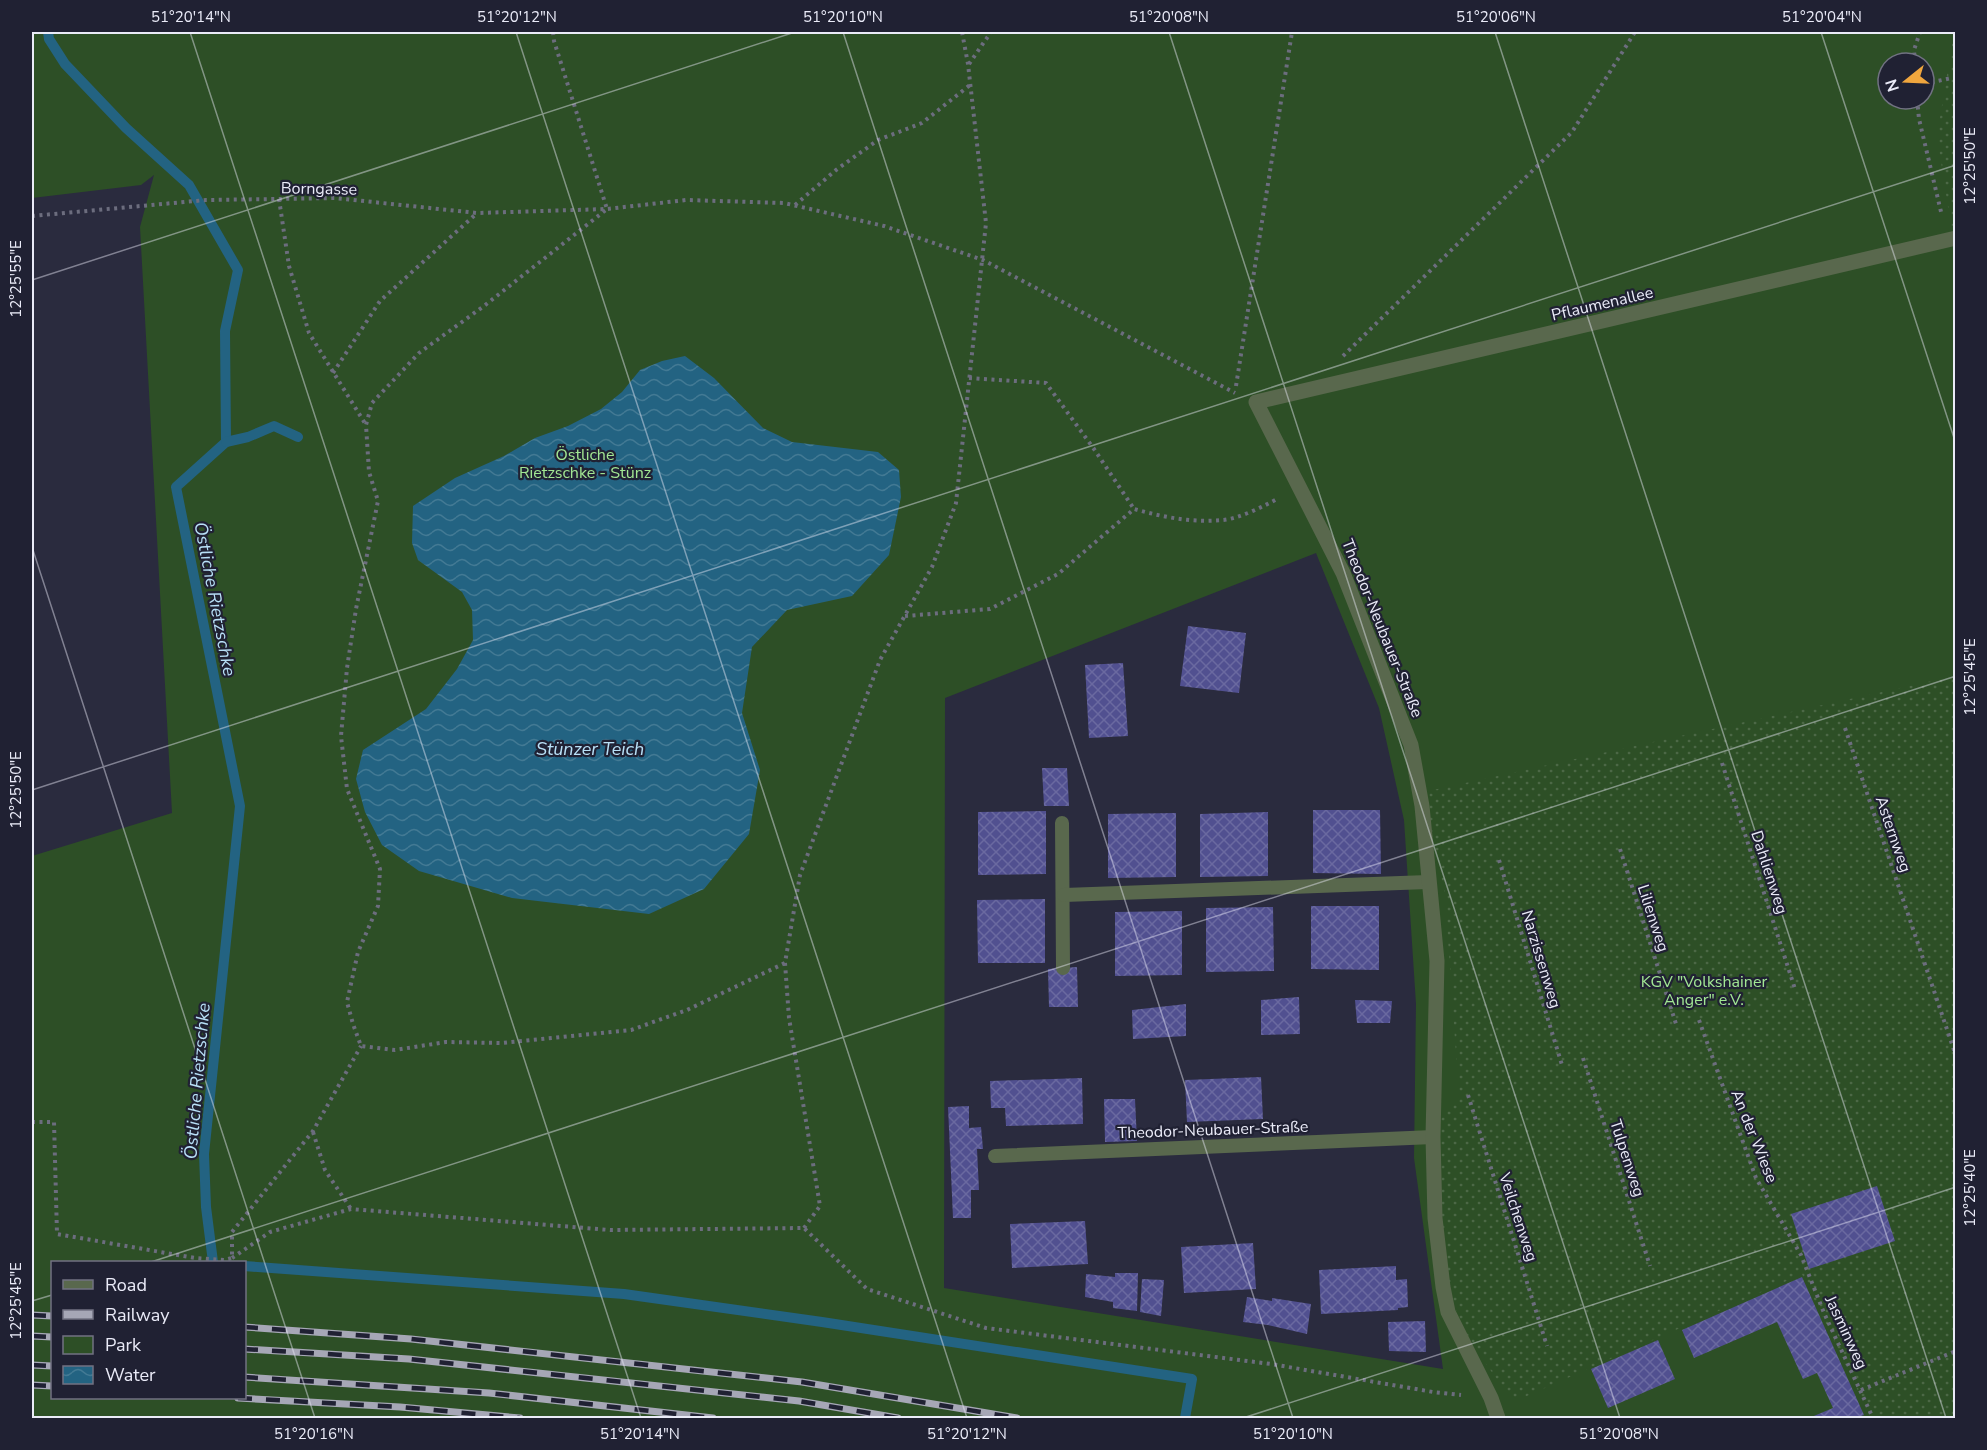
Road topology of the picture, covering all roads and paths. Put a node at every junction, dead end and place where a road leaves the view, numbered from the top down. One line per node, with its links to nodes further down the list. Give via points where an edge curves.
1 (554, 32): 15 (path)
2 (962, 32): 8 (path)
3 (991, 32): 8 (path)
4 (1292, 32): 19 (path, Borngasse, via 1235,393)
5 (1635, 32): 20 (path, via 1572,132)
6 (1920, 32): 7 (path)
7 (1914, 51)
8 (968, 64): 11 (path)
9 (1956, 77): 10 (path)
10 (1936, 81)
11 (971, 84): 14 (path, via 922,123 878,140); 19 (path, via 986,223)
12 (1918, 111): 18 (path)
13 (279, 199): 16 (path, Borngasse, via 335,198); 17 (path, Borngasse, via 206,200); 21 (path, via 289,266 309,333)
14 (795, 205): 15 (path, Borngasse, via 687,200); 19 (path, Borngasse, via 884,226)
15 (607, 209): 16 (path, Borngasse); 24 (path, via 419,353 372,403)
16 (477, 213): 21 (path, via 380,301)
17 (32, 216)
18 (1952, 239): 23 (street, Pflaumenallee)
19 (983, 260): 22 (path)
20 (1340, 359)
21 (333, 373): 24 (path)
22 (969, 378): 26 (path, via 1046,383); 27 (path, via 956,503 932,567)
23 (1256, 402): 25 (street, Theodor-Neubauer-Straße)
24 (366, 425): 40 (path, via 369,472 378,501 356,609 342,736 347,789 380,869 378,906 358,952 347,1002)
25 (1300, 487): 26 (path, via 1265,506 1224,520 1177,520); 33 (street, Theodor-Neubauer-Straße, via 1343,573 1411,745 1422,806)
26 (1134, 509): 27 (path, via 1058,574 990,609)
27 (904, 616): 35 (path, via 880,660 800,875)
28 (1845, 728): 41 (path, Asternweg)
29 (1722, 763): 37 (path, Dahlienweg)
30 (1062, 823): 34 (lane)
31 (1620, 849): 39 (path, Lilienweg)
32 (1499, 860): 43 (path, Narzissenweg)
33 (1428, 882): 34 (lane); 47 (street, Theodor-Neubauer-Straße, via 1437,961)
34 (1064, 895): 36 (lane)
35 (785, 963): 40 (path, via 687,1010 631,1030 502,1043 446,1042 395,1050); 50 (path, via 789,1018 820,1206)
36 (1064, 968)
37 (1795, 989)
38 (1699, 1020): 51 (path, An der Wiese, via 1756,1178)
39 (1677, 1028)
40 (362, 1047): 46 (path)
41 (1956, 1056)
42 (1583, 1058): 54 (path, Tulpenweg)
43 (1562, 1065)
44 (1468, 1095): 55 (path, Veilchenweg)
45 (32, 1122): 53 (path, via 54,1122 57,1234)
46 (313, 1131): 49 (path, via 325,1170); 52 (path, via 232,1232)
47 (1433, 1137): 48 (lane, Theodor-Neubauer-Straße); 58 (street, Theodor-Neubauer-Straße, via 1435,1218 1448,1312)
48 (996, 1156)
49 (351, 1209): 50 (path, via 610,1230); 52 (path, via 270,1232)
50 (804, 1228): 58 (path, via 867,1289 986,1328 1271,1364)
51 (1801, 1255): 57 (path, Jasminweg)
52 (232, 1258): 53 (path)
53 (199, 1260)
54 (1650, 1266)
55 (1547, 1346)
56 (1956, 1351): 57 (path)
57 (1861, 1390): 60 (path, Jasminweg)
58 (1491, 1398): 59 (street, Theodor-Neubauer-Straße)
59 (1498, 1419)
60 (1873, 1419)

